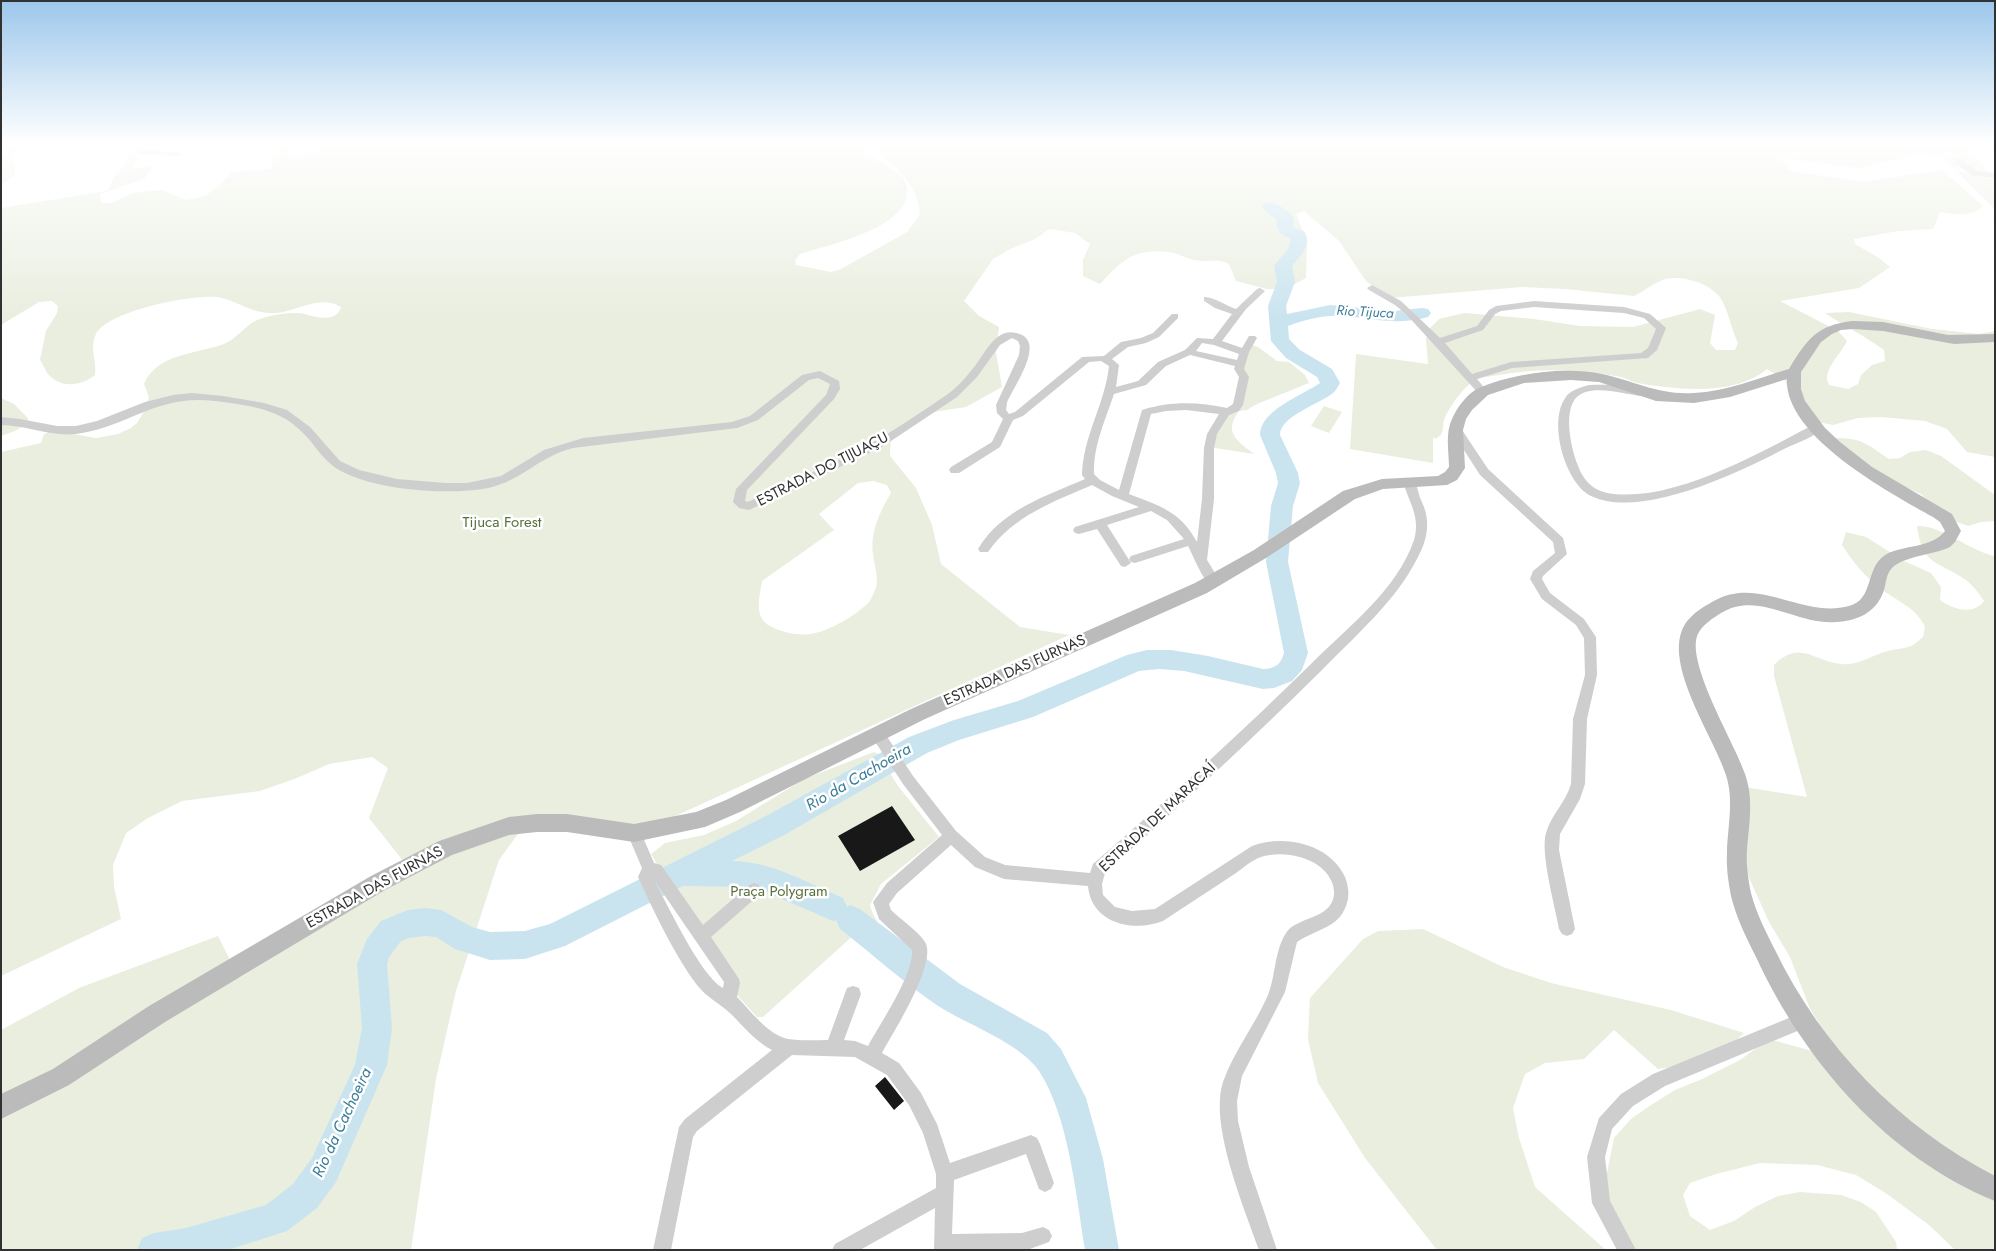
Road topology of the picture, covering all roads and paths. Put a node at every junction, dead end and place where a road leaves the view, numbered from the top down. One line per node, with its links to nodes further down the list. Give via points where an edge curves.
1 (1372, 288): 9 (street, via 1398,303)
2 (1260, 291): 4 (street)
3 (1207, 300): 4 (street)
4 (1238, 313): 8 (street)
5 (1175, 316): 12 (street, via 1156,334 1143,341 1125,344)
6 (1252, 338): 11 (street)
7 (1995, 338): 15 (main road, via 1952,339 1887,328 1839,326 1813,341)
8 (1216, 342): 10 (street, via 1202,339); 11 (street)
9 (1439, 342): 14 (street); 14 (street, via 1480,328 1499,308 1534,304 1629,311 1647,316 1661,328 1652,350 1644,356 1511,365)
10 (1189, 352): 13 (street); 16 (street, via 1162,364 1137,385)
11 (1244, 352): 13 (street)
12 (1106, 359): 16 (street, via 1114,365); 20 (street, via 1086,359 1019,414)
13 (1239, 364): 19 (street, via 1244,377 1238,406)
14 (1470, 378): 17 (street)
15 (1794, 381): 18 (main road, ESTRADA DAS FURNAS, via 1778,378 1711,396 1676,398); 22 (main road, via 1800,405)
16 (1110, 392): 25 (street, via 1087,460 1088,475)
17 (1483, 392): 18 (main road, ESTRADA DAS FURNAS, via 1523,379 1571,375 1600,378); 23 (main road, ESTRADA DAS FURNAS, via 1461,413)
18 (1646, 394): 22 (street, via 1611,388 1592,389 1568,398 1563,409 1571,463 1580,482 1588,490 1603,496 1624,498 1705,482)
19 (1226, 412): 27 (street, via 1181,406 1146,412); 33 (street, via 1212,434 1209,448)
20 (1009, 418): 21 (street, ESTRADA DO TIJUAÇU, via 1000,410 1020,369 1024,344 1022,338 1009,335 999,340 964,386 953,395 878,444 749,506 739,502 742,489 830,397 835,383 829,378 820,374 806,376 754,418 733,426 559,447 492,484 438,488 360,474 337,465 306,427 285,412 255,404 184,396 75,430 60,431); 24 (street, via 996,444)
21 (1, 421)
22 (1817, 428): 45 (main road, via 1844,455 1868,472 1939,512 1953,532 1945,543 1907,553 1884,564 1875,596 1870,604 1858,611 1839,616 1821,615 1768,600 1728,599 1699,620 1687,638 1688,665 1726,748 1740,790 1737,853 1740,892 1770,968)
23 (1456, 430): 26 (main road, ESTRADA DAS FURNAS, via 1457,468 1454,474 1441,481); 41 (street, via 1484,472 1559,541 1561,554 1536,574 1536,579 1546,596 1580,622 1590,637 1591,675 1580,719 1578,784 1553,833 1552,850)
24 (955, 470)
25 (1093, 480): 27 (street); 32 (street, via 1009,521 990,538)
26 (1408, 482): 34 (main road, ESTRADA DAS FURNAS, via 1382,484 1348,495); 39 (street, ESTRADA DE MARACAÍ, via 1423,516 1422,528 1414,552 1396,581 1353,630 1238,744 1098,869)
27 (1123, 495): 28 (street)
28 (1151, 507): 29 (street); 31 (street, via 1172,517)
29 (1099, 523): 30 (street); 31 (street, via 1130,561)
30 (1079, 530)
31 (1190, 541): 33 (street)
32 (984, 549)
33 (1202, 561): 34 (street)
34 (1214, 581): 35 (main road, ESTRADA DAS FURNAS)
35 (882, 741): 36 (main road, ESTRADA DAS FURNAS, via 698,821); 37 (street)
36 (634, 833): 38 (street); 49 (main road, ESTRADA DAS FURNAS, via 567,823 537,823 502,828 446,848 378,883 156,1014 60,1077)
37 (951, 836): 39 (street, via 980,862 1004,872); 48 (street, via 892,888 881,902 884,914 919,947 919,961 913,980)
38 (654, 879): 42 (street); 44 (street, via 679,942 702,979 714,992)
39 (1095, 880): 58 (street, ESTRADA DE MARACAÍ, via 1095,896 1106,910 1128,919 1141,919 1158,916 1257,851 1271,848 1302,850 1318,857 1331,867 1339,880 1343,893 1335,910 1298,932 1289,943 1278,990 1230,1086 1234,1148)
40 (754, 890): 42 (street)
41 (1567, 928)
42 (701, 936): 44 (street, via 731,979)
43 (853, 994): 47 (street)
44 (728, 1000): 46 (street, via 767,1037)
45 (1801, 1021): 52 (main road, via 1853,1085 1894,1122 1954,1167); 59 (street, via 1659,1080 1627,1100 1605,1124 1596,1158 1601,1203)
46 (789, 1047): 47 (street); 56 (street, via 685,1133)
47 (833, 1048): 48 (street, via 855,1049)
48 (872, 1056): 50 (street, via 893,1069 915,1099 931,1130)
49 (1, 1107)
50 (946, 1174): 51 (street, via 1033,1148); 53 (street)
51 (1045, 1183)
52 (1995, 1189)
53 (942, 1194): 55 (street); 57 (street)
54 (1043, 1236): 55 (street, via 1022,1242)
55 (943, 1246)
56 (662, 1250)
57 (841, 1250)
58 (1268, 1250)
59 (1627, 1250)

